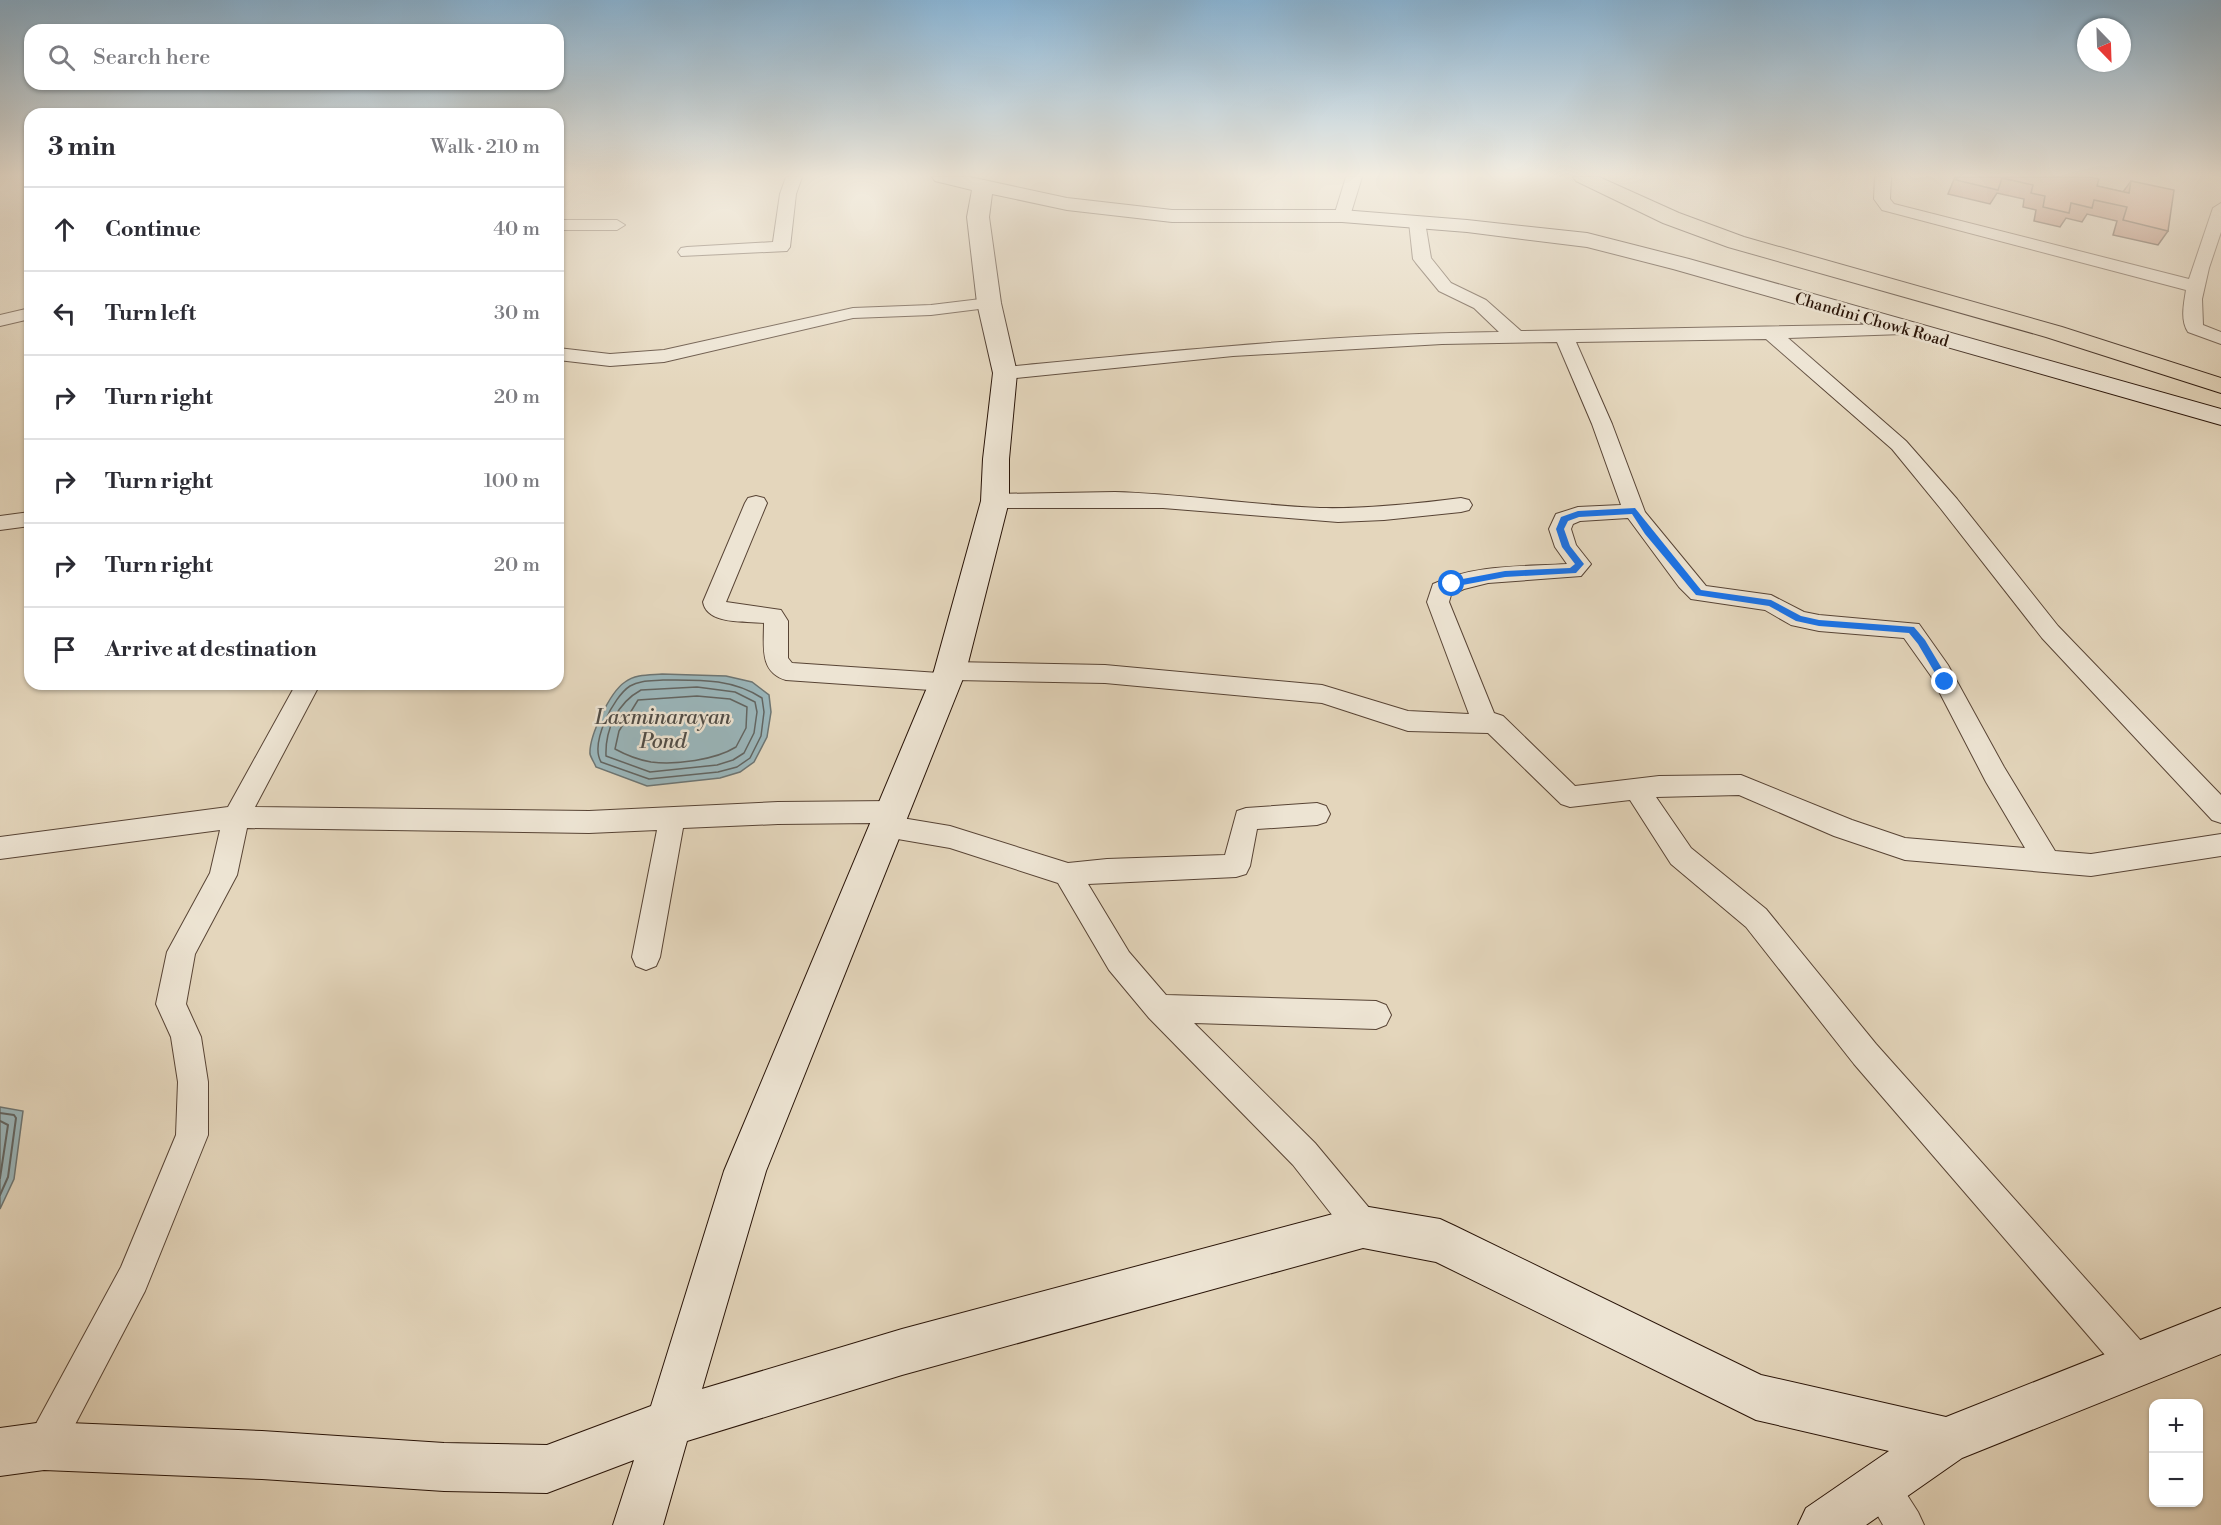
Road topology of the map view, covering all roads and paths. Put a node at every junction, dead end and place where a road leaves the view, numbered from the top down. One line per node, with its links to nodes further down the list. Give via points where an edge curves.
1 (759, 248): 9 (street)
2 (982, 248): 11 (street)
3 (1421, 248): 16 (street, via 1422,259 1445,287 1480,304)
4 (1619, 248): 14 (street, Chandini Chowk Road)
5 (1758, 248): 22 (main road, via 2054,332)
6 (1794, 248): 21 (main road, via 2059,321)
7 (2047, 248): 10 (street)
8 (2209, 248): 10 (street)
9 (687, 252)
10 (2197, 287): 18 (street, via 2191,313 2194,328)
11 (989, 303): 19 (street, via 931,310 853,312 664,356 610,360); 20 (street)
12 (24, 315): 13 (street)
13 (0, 321)
14 (1903, 328): 15 (street); 23 (street, Chandini Chowk Road)
15 (1771, 333): 17 (street); 34 (street, via 1899,445 2050,632)
16 (1515, 336): 17 (street); 20 (street, via 1233,350)
17 (1564, 336): 27 (street)
18 (2221, 338)
19 (564, 355)
20 (1005, 373): 24 (street)
21 (2221, 373)
22 (2221, 386)
23 (2221, 417)
24 (995, 501): 26 (street, via 1123,500 1337,515); 30 (street)
25 (756, 503): 30 (street, via 715,607 773,616 776,661 786,671)
26 (1461, 506)
27 (1635, 511): 32 (street, via 1578,514 1564,519 1560,529 1566,547 1580,564 1573,571 1505,574 1452,584 1441,590 1438,602); 41 (street, via 1699,592 1771,603 1799,619 1819,623 1911,630 1940,672)
28 (24, 520): 29 (street)
29 (0, 523)
30 (948, 677): 32 (street, via 1105,674 1322,694 1408,721); 38 (street)
31 (305, 690): 36 (street)
32 (1485, 723): 33 (street, via 1494,723 1570,797)
33 (1637, 789): 41 (street, via 1741,784 1843,828 1905,849); 48 (street, via 1681,856 1756,918 1865,1054)
34 (2221, 812)
35 (1317, 814): 42 (street, via 1246,819 1236,866)
36 (236, 817): 37 (street, via 589,822); 40 (street); 51 (street, via 223,875 181,952 171,1004 186,1037 193,1082 192,1135 133,1279)
37 (672, 818): 38 (street, via 778,813); 43 (street)
38 (889, 819): 42 (street); 49 (street, via 745,1171)
39 (2221, 844): 41 (street, via 2091,865)
40 (0, 848)
41 (2047, 861)
42 (1068, 875): 44 (street, via 1119,961)
43 (646, 957)
44 (1160, 1008): 45 (street); 46 (street, via 1304,1154)
45 (1376, 1015)
46 (1363, 1227): 49 (street, via 902,1352); 50 (street, via 1440,1241 1756,1397)
47 (2221, 1331): 48 (street)
48 (2137, 1364): 50 (street)
49 (669, 1423): 51 (street, via 547,1469); 54 (street)
50 (1946, 1441): 53 (street)
51 (44, 1446): 52 (street)
52 (0, 1452)
53 (1880, 1485): 55 (street); 56 (street)
54 (638, 1525)
55 (1823, 1525)
56 (1905, 1525)

